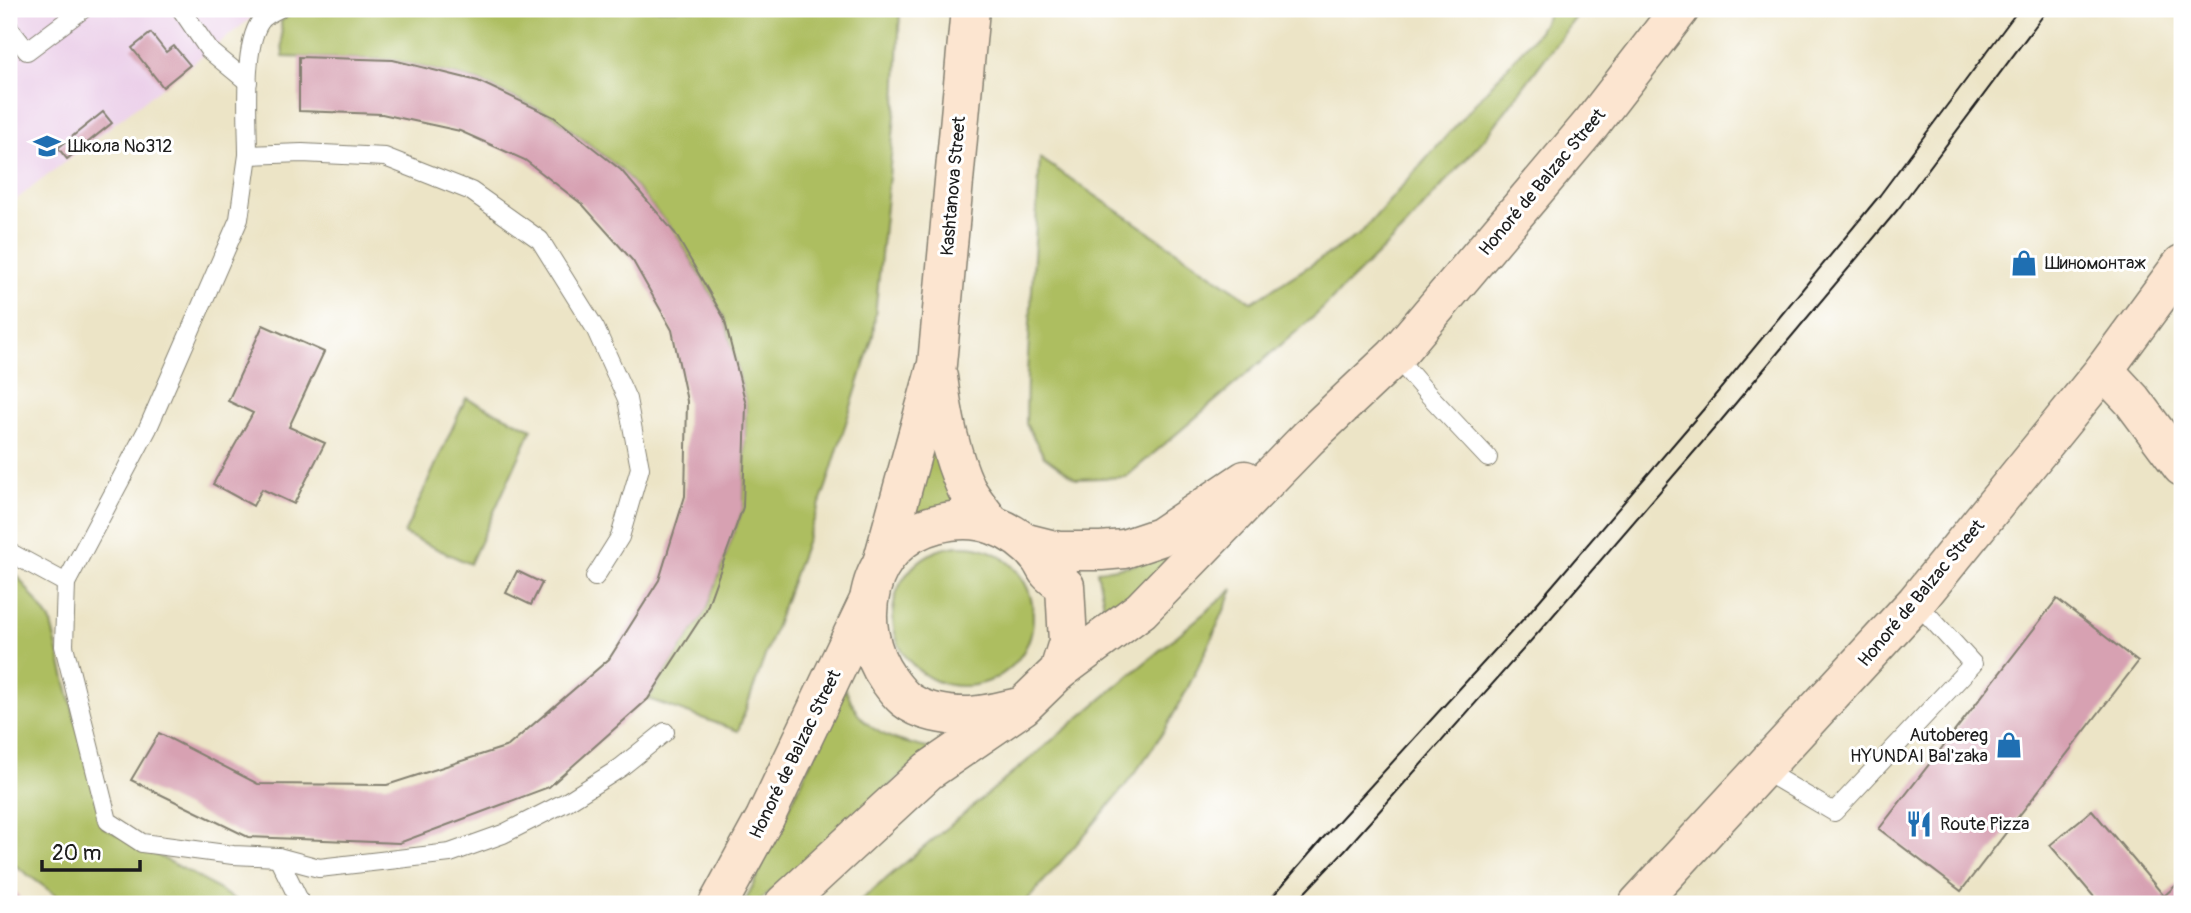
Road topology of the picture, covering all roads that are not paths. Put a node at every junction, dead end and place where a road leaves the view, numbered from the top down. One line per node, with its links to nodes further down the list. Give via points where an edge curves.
1 (83, 9): 6 (lane, via 27,51)
2 (181, 9): 7 (lane, via 209,50)
3 (278, 9): 7 (lane, via 260,21 251,44)
4 (970, 9): 11 (street, Kashtanova Street)
5 (1680, 9): 10 (street, Honoré de Balzac Street, via 1583,134)
6 (9, 28)
7 (248, 82): 8 (lane)
8 (248, 155): 20 (lane, via 385,157 471,191 540,240 595,328 627,399 640,468 620,537); 21 (lane, via 239,219 148,428)
9 (2182, 264): 12 (street, Honoré de Balzac Street)
10 (1395, 356): 13 (street, Honoré de Balzac Street); 14 (lane)
11 (937, 364): 16 (street, Kashtanova Street, via 943,414 956,460 967,490); 19 (street, Kashtanova Street)
12 (2104, 370): 15 (street); 23 (street, Honoré de Balzac Street)
13 (1308, 438): 17 (street, Honoré de Balzac Street, via 1160,537 1101,551 1058,551); 24 (street, Honoré de Balzac Street, via 1142,610)
14 (1488, 458)
15 (2182, 467)
16 (991, 524): 17 (street); 19 (street, via 960,520 929,526 910,535)
17 (1026, 543): 24 (street, via 1048,573 1065,586 1068,642)
18 (9, 552): 21 (lane)
19 (881, 565): 22 (street)
20 (595, 577)
21 (66, 583): 28 (lane, via 64,646 108,821 142,843)
22 (868, 602): 25 (street, via 867,624 879,665 906,699 930,711 967,716); 30 (street, Honoré de Balzac Street, via 765,818)
23 (1916, 602): 27 (street, Honoré de Balzac Street); 27 (lane, via 1973,664 1834,812)
24 (1059, 671): 25 (street)
25 (1023, 706): 31 (street, via 928,771)
26 (665, 732): 28 (lane, via 568,801 503,834 450,853 319,868)
27 (1763, 770): 32 (street, Honoré de Balzac Street)
28 (278, 857): 29 (lane)
29 (301, 904)
30 (718, 904)
31 (785, 904)
32 (1638, 904)

